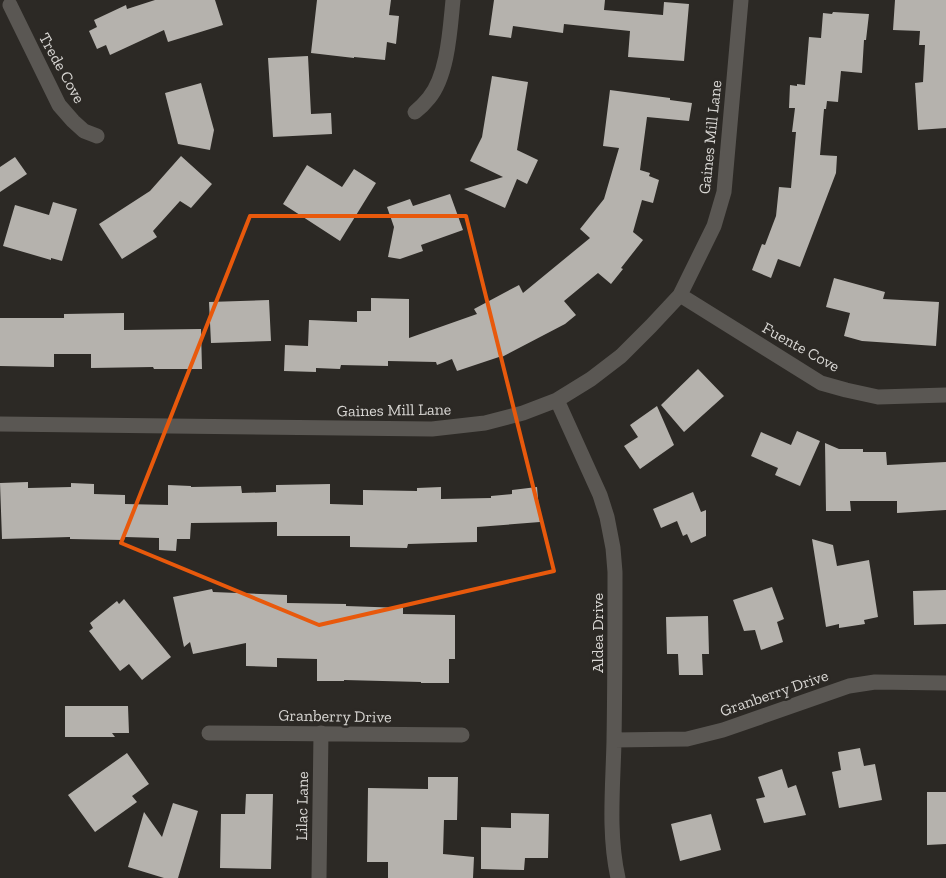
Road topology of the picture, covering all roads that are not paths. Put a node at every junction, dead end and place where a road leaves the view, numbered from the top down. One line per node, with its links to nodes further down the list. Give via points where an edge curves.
1 (453, 0): 4 (street, via 446,56 438,83 430,98)
2 (741, 0): 6 (street, Gaines Mill Lane, via 724,192 714,226)
3 (10, 5): 5 (street, Trede Cove, via 59,105 84,131)
4 (415, 112)
5 (97, 136)
6 (680, 295): 7 (street, Fuente Cove, via 821,383 878,396); 8 (street, Gaines Mill Lane, via 621,356)
7 (946, 395)
8 (557, 400): 9 (street, Gaines Mill Lane, via 485,423 432,429); 14 (street, Aldea Drive, via 600,495 613,548)
9 (0, 424)
10 (946, 683): 14 (street, Granberry Drive, via 876,682 850,686 723,730 687,739)
11 (209, 733): 12 (street, Granberry Drive)
12 (321, 734): 13 (street, Granberry Drive); 15 (street, Lilac Lane)
13 (462, 735)
14 (614, 740): 16 (street, Aldea Drive, via 612,830)
15 (319, 878)
16 (618, 878)

